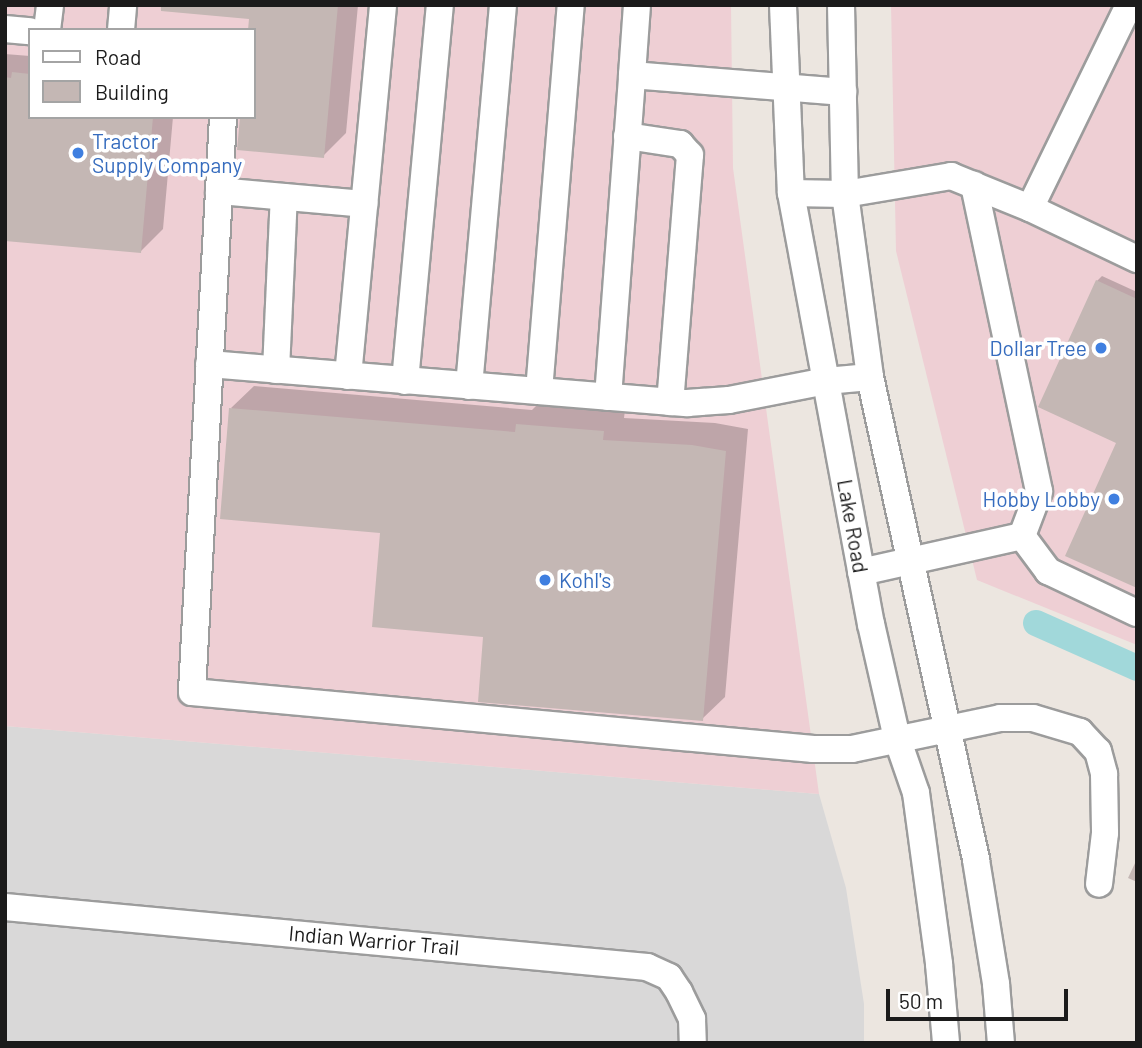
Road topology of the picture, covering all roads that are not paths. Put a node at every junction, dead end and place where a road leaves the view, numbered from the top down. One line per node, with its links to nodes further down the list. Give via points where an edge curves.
1 (50, 5): 11 (street)
2 (123, 5): 12 (street)
3 (383, 5): 25 (street)
4 (440, 5): 32 (street)
5 (503, 5): 34 (street)
6 (571, 5): 35 (street)
7 (637, 5): 15 (street)
8 (783, 5): 16 (street, Lake Road)
9 (841, 5): 17 (street)
10 (1129, 5): 26 (street)
11 (47, 28)
12 (121, 28)
13 (5, 29): 14 (street)
14 (28, 31)
15 (632, 75): 16 (street); 19 (street)
16 (785, 88): 17 (street); 22 (street, Lake Road)
17 (843, 92): 23 (street)
18 (223, 119): 21 (street)
19 (627, 136): 36 (street); 37 (street, via 680,144 690,155)
20 (974, 185): 23 (street, via 951,176); 26 (street); 38 (street, via 1039,491)
21 (219, 191): 24 (street); 28 (street)
22 (791, 194): 23 (street); 33 (street, Lake Road)
23 (845, 194): 31 (street)
24 (284, 197): 25 (street); 29 (street)
25 (364, 204): 30 (street)
26 (1030, 208): 27 (street)
27 (1137, 259)
28 (209, 364): 29 (street); 43 (street, via 192,692 813,749 852,749)
29 (276, 370): 30 (street)
30 (348, 376): 32 (street)
31 (870, 377): 33 (street); 39 (street)
32 (405, 381): 34 (street)
33 (826, 381): 37 (street, via 729,400); 40 (street, Lake Road)
34 (469, 386): 35 (street)
35 (539, 391): 36 (street)
36 (608, 397): 37 (street)
37 (670, 402)
38 (1022, 536): 39 (street); 41 (street, via 1048,571)
39 (912, 561): 40 (street); 42 (street)
40 (861, 572): 43 (street, Lake Road)
41 (1137, 613)
42 (947, 730): 43 (street); 44 (street, via 1000,718 1033,718 1080,732 1093,742 1104,774 1105,833); 48 (street, via 976,860)
43 (897, 738): 47 (street, Lake Road, via 916,793)
44 (1099, 884)
45 (5, 907): 46 (street, Indian Warrior Trail, via 647,967 669,977 680,992 692,1019)
46 (693, 1043)
47 (946, 1043)
48 (1001, 1043)

